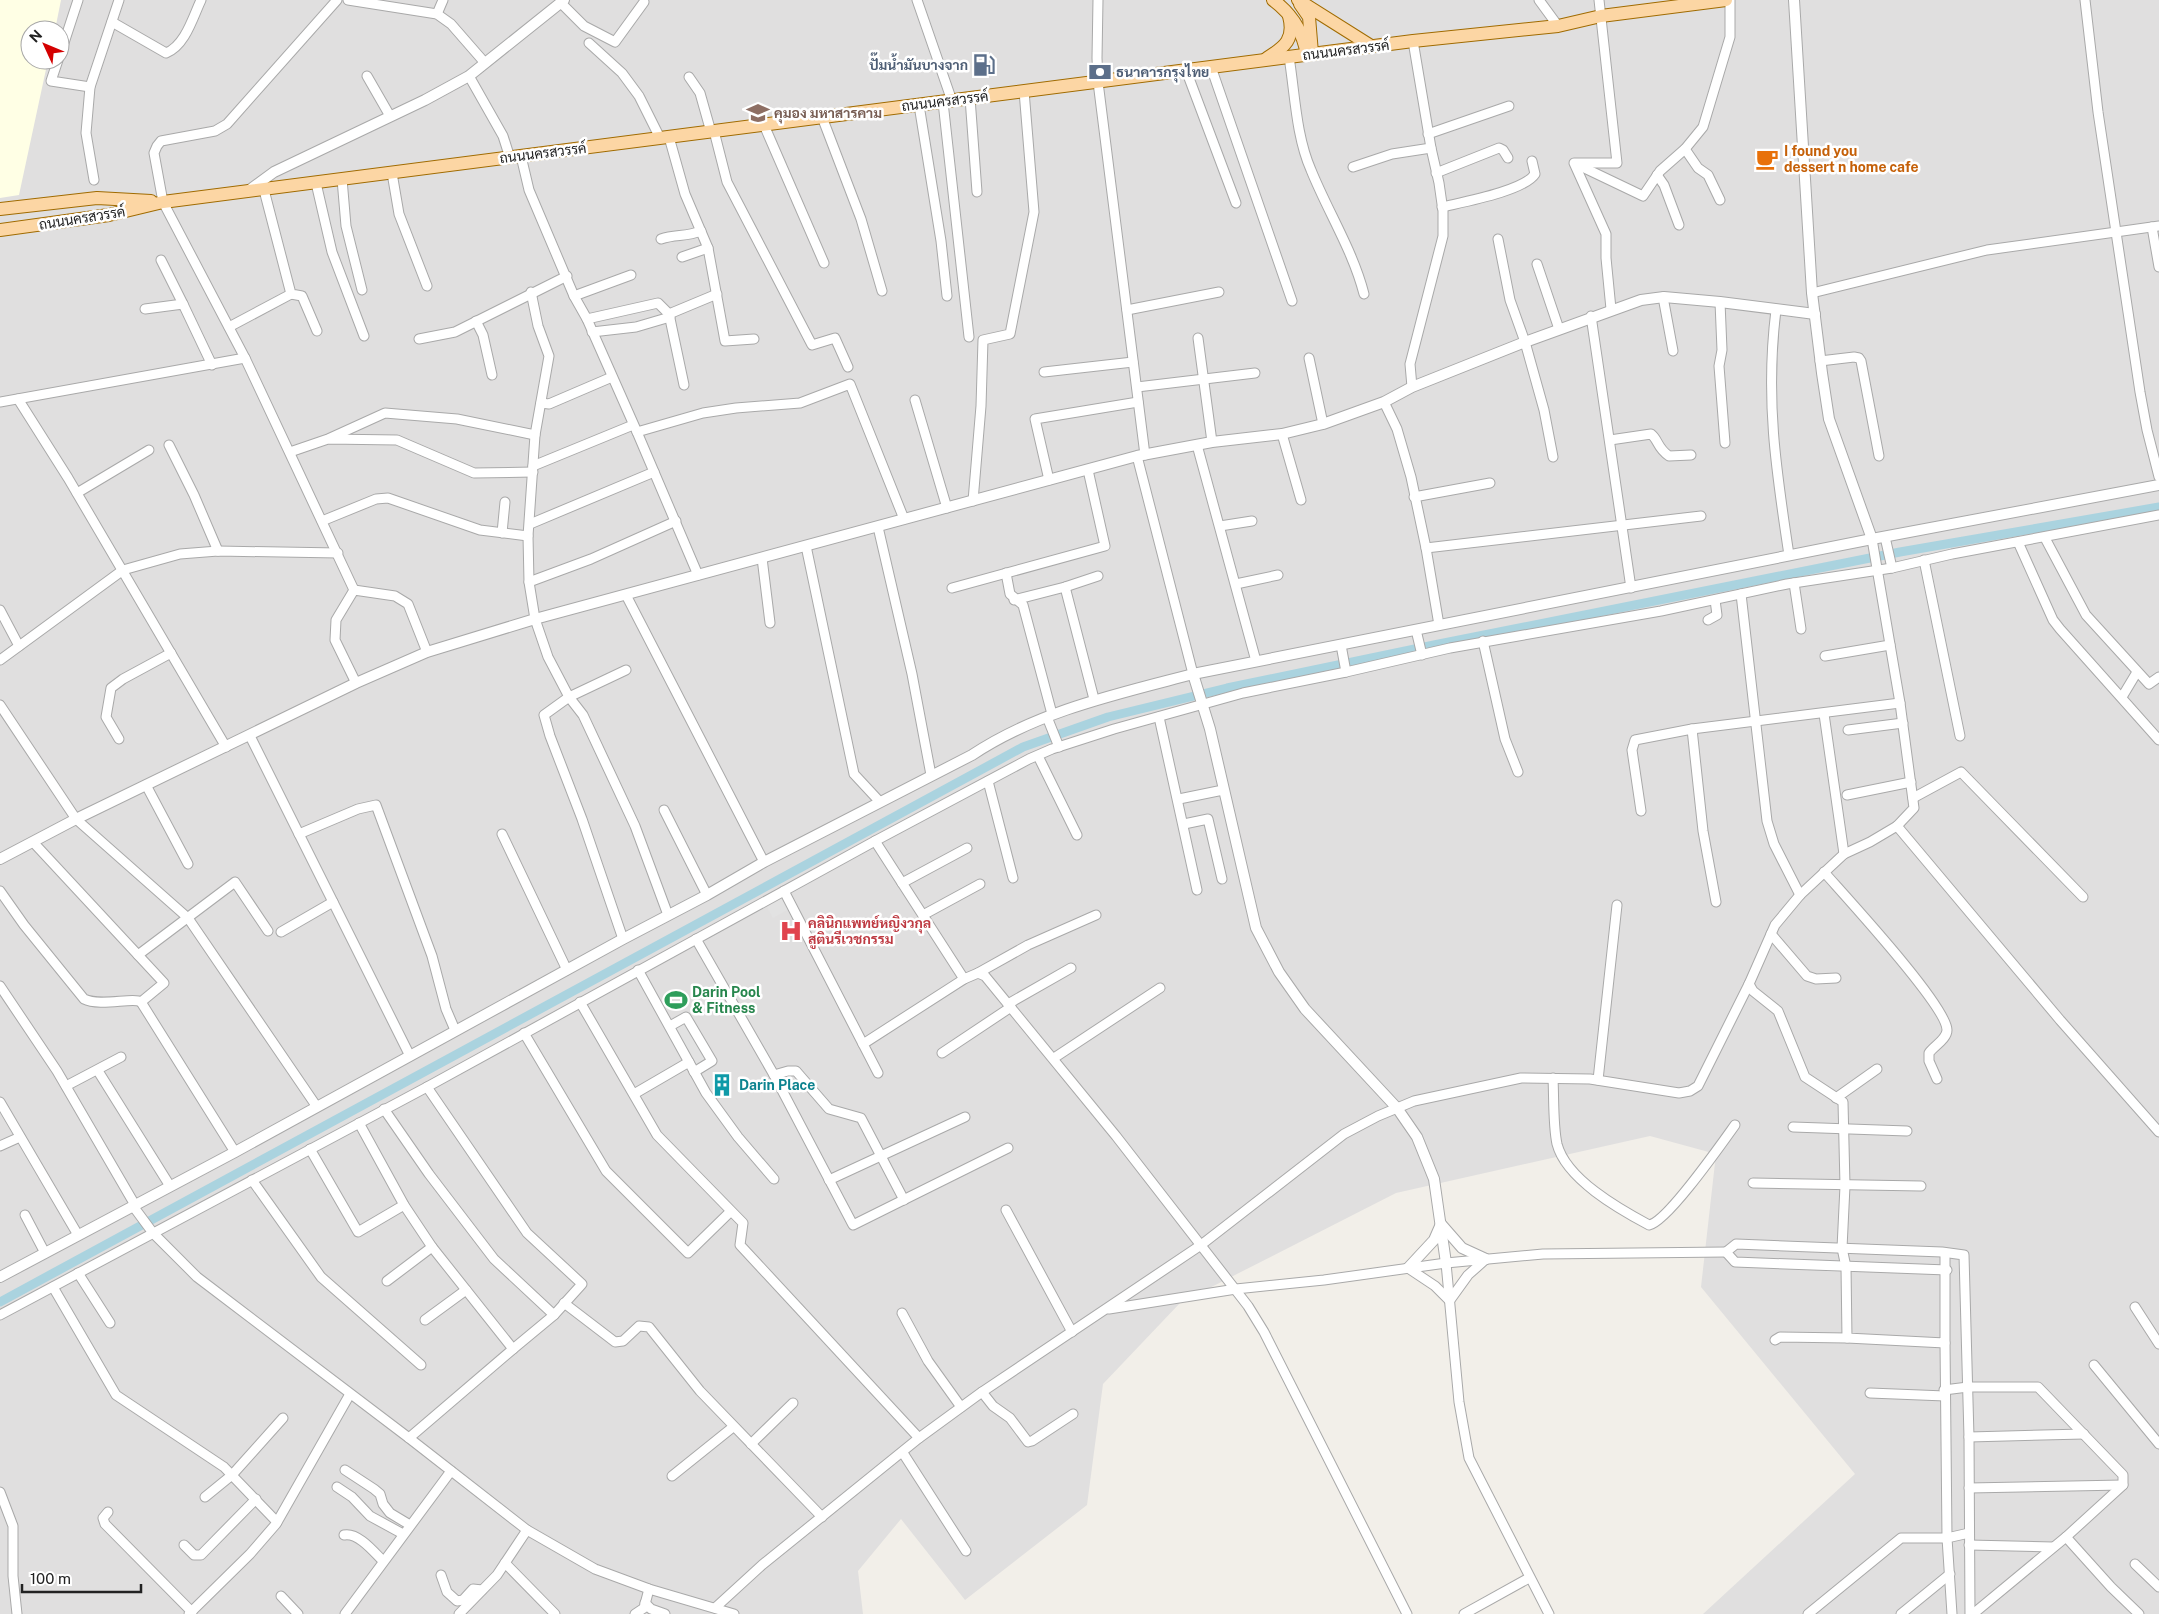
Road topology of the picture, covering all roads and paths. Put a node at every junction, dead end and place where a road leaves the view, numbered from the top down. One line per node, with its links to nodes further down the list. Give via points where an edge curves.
1 (78, 0): 24 (street)
2 (119, 0): 23 (street)
3 (202, 0): 23 (street, via 181,42 176,49 166,53)
4 (338, 0): 71 (street, via 228,124 215,131 161,142 157,146 154,153)
5 (348, 0): 21 (street)
6 (443, 0): 21 (street)
7 (917, 0): 43 (street)
8 (1098, 0): 39 (street)
9 (1273, 0): 20 (main road)
10 (1297, 0): 28 (main road); 29 (main road, via 1309,17)
11 (1539, 0): 25 (street)
12 (1599, 0): 22 (street)
13 (1726, 0): 18 (main road, ถนนนครสวรรค์)
14 (1730, 0): 53 (street, via 1730,37 1703,127)
15 (1794, 0): 96 (street)
16 (2085, 0): 79 (street, via 2098,112)
17 (563, 1): 19 (street, via 584,26 615,42); 32 (street)
18 (1711, 1): 22 (main road, ถนนนครสวรรค์)
19 (644, 2)
20 (1287, 11): 29 (main road); 31 (main road, via 1291,29 1289,39 1282,48)
21 (437, 14): 32 (street, via 451,24)
22 (1601, 16): 25 (main road, ถนนนครสวรรค์); 57 (street, via 1616,164)
23 (112, 22): 40 (street)
24 (70, 24)
25 (1558, 26): 26 (main road, ถนนนครสวรรค์)
26 (1413, 41): 28 (main road, ถนนนครสวรรค์); 50 (street)
27 (589, 43): 51 (street, via 622,73)
28 (1371, 46): 29 (main road, ถนนนครสวรรค์)
29 (1310, 54): 30 (main road, ถนนนครสวรรค์)
30 (1289, 57): 31 (main road, ถนนนครสวรรค์); 99 (street, via 1310,168)
31 (1263, 60): 33 (main road, ถนนนครสวรรค์)
32 (486, 63): 37 (street)
33 (1211, 67): 35 (main road, ถนนนครสวรรค์); 103 (street)
34 (55, 70): 40 (street, via 51,81)
35 (1186, 70): 39 (main road, ถนนนครสวรรค์); 72 (street)
36 (367, 76): 46 (street)
37 (469, 76): 46 (street); 54 (street)
38 (690, 76): 49 (street, via 700,93)
39 (1098, 82): 41 (main road, ถนนนครสวรรค์); 108 (street)
40 (90, 87): 63 (street, via 86,133)
41 (1024, 91): 42 (main road, ถนนนครสวรรค์); 172 (street, via 1034,212 1010,334 983,340)
42 (970, 98): 43 (main road, ถนนนครสวรรค์); 67 (street)
43 (947, 101): 44 (main road, ถนนนครสวรรค์); 120 (street)
44 (920, 105): 47 (main road, ถนนนครสวรรค์); 101 (street)
45 (1509, 106): 50 (street)
46 (390, 116): 66 (street, via 274,172)
47 (822, 117): 48 (main road, ถนนนครสวรรค์); 93 (street, via 861,219)
48 (764, 125): 49 (main road, ถนนนครสวรรค์); 86 (street)
49 (712, 132): 51 (main road, ถนนนครสวรรค์); 131 (street, via 727,182 812,345 835,338)
50 (1428, 134): 52 (street)
51 (664, 138): 54 (main road, ถนนนครสวรรค์); 80 (street)
52 (1431, 148): 58 (street, via 1392,154); 60 (street)
53 (1685, 149): 61 (street); 70 (street, via 1698,168 1708,175)
54 (515, 157): 59 (main road, ถนนนครสวรรค์); 89 (street)
55 (1508, 158): 60 (street, via 1499,148)
56 (1532, 161): 74 (street, via 1535,174 1524,183)
57 (1574, 162): 61 (street, via 1644,196); 107 (street, via 1606,234)
58 (1353, 167)
59 (392, 173): 62 (main road, ถนนนครสวรรค์); 91 (street, via 399,214)
60 (1436, 173): 74 (street)
61 (1657, 175): 76 (street)
62 (342, 179): 64 (main road, ถนนนครสวรรค์); 92 (street, via 346,226)
63 (94, 180)
64 (316, 183): 65 (main road, ถนนนครสวรรค์); 119 (street, via 332,252)
65 (264, 190): 66 (main road, ถนนนครสวรรค์); 97 (street)
66 (247, 192): 71 (main road, ถนนนครสวรรค์)
67 (977, 192)
68 (1502, 196): 74 (street, via 1472,206)
69 (107, 198): 71 (main road, ถนนนครสวรรค์); 73 (main road, ถนนนครสวรรค์); 75 (main road)
70 (1720, 200)
71 (163, 202): 75 (main road, ถนนนครสวรรค์); 115 (street)
72 (1236, 203)
73 (0, 209)
74 (1443, 209): 139 (street, via 1443,236 1410,364)
75 (109, 215): 78 (main road, ถนนนครสวรรค์)
76 (1679, 225)
77 (2155, 226): 79 (street); 88 (street)
78 (0, 230)
79 (2117, 230): 96 (street, via 1988,250); 165 (street, via 2140,392)
80 (701, 231): 81 (street); 83 (street)
81 (661, 239)
82 (1498, 239): 124 (street, via 1510,300)
83 (708, 248): 84 (street); 98 (street)
84 (682, 257)
85 (162, 260): 105 (street)
86 (824, 263)
87 (1537, 264): 116 (street)
88 (2159, 267)
89 (567, 276): 94 (street); 100 (street)
90 (631, 276): 100 (street)
91 (427, 286)
92 (362, 290)
93 (882, 291)
94 (531, 292): 114 (street); 145 (street, via 549,356)
95 (1219, 292): 108 (street)
96 (1812, 293): 110 (street)
97 (290, 294): 115 (street); 117 (street, via 302,296)
98 (717, 294): 111 (street); 123 (street, via 725,341)
99 (1364, 294)
100 (574, 296): 113 (street)
101 (947, 296)
102 (1664, 297): 104 (street); 107 (street); 125 (street)
103 (1292, 301)
104 (1720, 302): 109 (street); 153 (street, via 1722,350 1719,366)
105 (183, 304): 106 (street); 130 (street)
106 (145, 309)
107 (1611, 309): 112 (street)
108 (1127, 310): 129 (street)
109 (1776, 310): 110 (street); 195 (street, via 1770,375 1772,427)
110 (1815, 314): 128 (street)
111 (669, 315): 113 (street, via 658,303); 118 (street, via 636,326); 137 (street)
112 (1591, 316): 116 (street); 151 (street)
113 (587, 319): 118 (street)
114 (476, 321): 121 (street, via 455,332); 134 (street, via 483,335)
115 (228, 327): 126 (street)
116 (1559, 329): 124 (street)
117 (317, 331)
118 (592, 332): 135 (street)
119 (364, 336)
120 (969, 337)
121 (419, 338)
122 (1198, 338): 136 (street)
123 (754, 339)
124 (1525, 342): 139 (street); 161 (street)
125 (1673, 352)
126 (245, 358): 130 (street); 157 (street)
127 (1309, 358): 146 (street)
128 (1820, 361): 160 (street, via 1854,357 1861,361); 189 (street, via 1830,419)
129 (1133, 362): 132 (street); 138 (street)
130 (212, 365): 140 (street)
131 (848, 367)
132 (1044, 372)
133 (1255, 373): 136 (street)
134 (492, 375)
135 (612, 377): 145 (street, via 549,404); 147 (street)
136 (1202, 378): 138 (street); 152 (street)
137 (684, 385)
138 (1137, 387): 143 (street)
139 (1412, 387): 144 (street)
140 (18, 399): 142 (street); 169 (street)
141 (915, 400): 174 (street)
142 (0, 402)
143 (1138, 402): 159 (street); 166 (street, via 1035,419)
144 (1384, 402): 146 (street); 170 (street, via 1397,429)
145 (541, 403): 149 (street)
146 (1323, 424): 148 (street)
147 (635, 428): 162 (street); 164 (street); 177 (street, via 736,408 800,403 850,384)
148 (1282, 434): 152 (street); 171 (street)
149 (535, 435): 150 (street, via 457,419 385,413); 162 (street)
150 (328, 439): 157 (street); 162 (street, via 397,440 474,473)
151 (1610, 440): 158 (street, via 1651,434 1658,447 1669,456); 182 (street)
152 (1212, 442): 155 (street)
153 (1725, 443)
154 (169, 445): 193 (street)
155 (1197, 445): 159 (street); 183 (street)
156 (149, 450): 169 (street)
157 (290, 452): 179 (street)
158 (1691, 455)
159 (1141, 456): 163 (street); 237 (street)
160 (1879, 456)
161 (1553, 457)
162 (533, 469): 181 (street)
163 (1088, 470): 166 (street); 201 (street, via 1105,546)
164 (654, 472): 180 (street); 181 (street)
165 (2159, 478)
166 (1049, 480): 172 (street)
167 (1490, 483): 170 (street)
168 (2159, 485): 187 (street)
169 (77, 493): 199 (street)
170 (1414, 497): 192 (street)
171 (1301, 500)
172 (973, 501): 174 (street)
173 (505, 502): 185 (street)
174 (947, 508): 177 (street)
175 (2159, 515): 188 (street)
176 (1701, 516): 182 (street)
177 (904, 519): 184 (street)
178 (1252, 520): 183 (street)
179 (322, 521): 185 (street, via 376,499 388,498 480,530); 194 (street)
180 (676, 521): 202 (street); 205 (street)
181 (530, 524): 186 (street)
182 (1622, 525): 192 (street); 210 (street)
183 (1220, 526): 207 (street)
184 (878, 527): 191 (street); 260 (street, via 912,674)
185 (502, 533): 186 (street)
186 (528, 536): 205 (street)
187 (1885, 537): 189 (street); 198 (street)
188 (2045, 538): 190 (street); 235 (street, via 2086,614)
189 (1872, 539): 195 (street); 200 (street)
190 (2018, 542): 197 (street); 240 (street, via 2054,620)
191 (806, 546): 196 (street); 268 (street, via 854,774)
192 (1426, 548): 220 (street)
193 (218, 551): 194 (street); 199 (street, via 180,554)
194 (338, 553): 211 (street)
195 (1789, 555): 210 (street)
196 (762, 558): 202 (street); 219 (street)
197 (1924, 560): 198 (street); 253 (street)
198 (1892, 568): 200 (street)
199 (123, 570): 224 (street); 228 (street)
200 (1878, 570): 206 (street); 225 (street)
201 (1006, 573): 209 (street); 214 (street)
202 (698, 575): 212 (street)
203 (1278, 575): 207 (street)
204 (1098, 576): 208 (street)
205 (529, 582): 217 (street)
206 (1794, 583): 213 (street); 221 (street)
207 (1236, 584): 232 (street)
208 (1065, 587): 214 (street); 241 (street)
209 (952, 588)
210 (1631, 588): 220 (street)
211 (354, 590): 227 (street, via 395,596 408,604); 238 (street, via 336,620 335,640)
212 (626, 594): 217 (street); 282 (street)
213 (1741, 594): 215 (street); 248 (street)
214 (1014, 600): 246 (street, via 1023,605)
215 (1715, 600): 218 (street, via 1717,615); 223 (street)
216 (0, 610): 224 (street)
217 (535, 619): 227 (street); 239 (street, via 548,656)
218 (1708, 620)
219 (770, 623)
220 (1439, 625): 222 (street)
221 (1801, 629)
222 (1417, 633): 226 (street); 229 (street)
223 (1483, 641): 229 (street); 259 (street, via 1504,738)
224 (19, 646): 231 (street)
225 (1890, 646): 230 (street); 243 (street)
226 (1341, 648): 232 (street); 234 (street)
227 (428, 652): 238 (street)
228 (171, 653): 254 (street, via 111,688 106,717); 256 (street)
229 (1421, 653): 234 (street)
230 (1825, 656)
231 (0, 660)
232 (1256, 661): 237 (street)
233 (626, 670): 239 (street)
234 (1346, 671): 242 (street)
235 (2137, 672): 236 (street, via 2149,684); 240 (street)
236 (2159, 677)
237 (1194, 678): 241 (street); 242 (street)
238 (356, 683): 252 (street)
239 (569, 697): 300 (street, via 583,715 635,826); 306 (street, via 544,715)
240 (2122, 697): 255 (street)
241 (1094, 700): 246 (street)
242 (1202, 702): 247 (street); 264 (street)
243 (1900, 703): 245 (street); 249 (street)
244 (0, 705): 271 (street)
245 (1824, 714): 248 (street); 280 (street)
246 (1049, 716): 257 (street); 260 (street)
247 (1159, 717): 257 (street); 267 (street)
248 (1754, 721): 250 (street); 293 (street, via 1767,820 1774,844)
249 (1903, 723): 251 (street); 262 (street)
250 (1692, 729): 270 (street, via 1635,740 1632,750); 296 (street, via 1703,831)
251 (1848, 730)
252 (250, 736): 256 (street); 274 (street)
253 (1960, 736)
254 (119, 739)
255 (2159, 740)
256 (226, 747): 263 (street)
257 (1059, 747): 258 (street)
258 (1038, 756): 261 (street); 276 (street)
259 (1518, 772)
260 (931, 775): 268 (street)
261 (988, 781): 277 (street); 285 (street)
262 (1911, 782): 265 (street); 266 (street)
263 (146, 786): 271 (street); 283 (street)
264 (1223, 790): 267 (street); 343 (street, via 1256,928 1268,952 1305,1009)
265 (1847, 795)
266 (1913, 798): 273 (street, via 1914,808); 294 (street, via 1961,772)
267 (1178, 799): 272 (street)
268 (880, 802): 282 (street)
269 (664, 810): 292 (street)
270 (1641, 811)
271 (76, 819): 278 (street); 301 (street)
272 (1184, 824): 286 (street, via 1208,818); 289 (street)
273 (1897, 826): 280 (street); 351 (street)
274 (299, 834): 295 (street); 321 (street, via 358,809 376,805 432,956)
275 (502, 834): 309 (street)
276 (1078, 835)
277 (875, 841): 287 (street); 291 (street)
278 (34, 842): 281 (street); 307 (street)
279 (967, 848): 287 (street)
280 (1844, 854): 284 (street)
281 (0, 859)
282 (764, 862): 292 (street)
283 (188, 864)
284 (1824, 872): 293 (street); 336 (street, via 1931,998 1947,1032 1929,1053)
285 (1013, 878)
286 (1222, 879)
287 (902, 883): 298 (street)
288 (980, 884): 298 (street)
289 (1197, 890)
290 (0, 891): 317 (street, via 84,999)
291 (784, 891): 305 (street); 323 (street)
292 (707, 895): 300 (street)
293 (1800, 895): 304 (street)
294 (2083, 897)
295 (333, 902): 303 (street); 325 (street)
296 (1716, 902)
297 (1617, 905): 335 (street)
298 (924, 915): 313 (street)
299 (1096, 915): 311 (street, via 1028,945)
300 (668, 916): 306 (street)
301 (188, 918): 302 (street, via 235,882); 307 (street); 342 (street)
302 (268, 931)
303 (281, 932)
304 (1771, 934): 312 (street, via 1807,976); 314 (street)
305 (696, 938): 310 (street); 333 (street)
306 (623, 939): 309 (street)
307 (138, 955): 317 (street, via 164,983)
308 (1071, 968): 319 (street)
309 (567, 970): 321 (street)
310 (638, 970): 318 (street); 320 (street)
311 (978, 973): 313 (street); 319 (street, via 985,976)
312 (1836, 978)
313 (964, 979): 323 (street)
314 (1749, 984): 335 (street, via 1698,1086 1679,1092); 340 (street, via 1778,1011 1805,1078)
315 (0, 986): 337 (street)
316 (1160, 988): 327 (street)
317 (141, 1002): 356 (street)
318 (580, 1002): 322 (street); 339 (street)
319 (1009, 1005): 324 (street); 327 (street)
320 (670, 1026): 328 (street); 331 (street, via 686,1017 712,1061)
321 (455, 1030): 325 (street)
322 (524, 1033): 338 (street); 369 (street, via 606,1171 688,1254)
323 (863, 1044): 332 (street)
324 (942, 1053)
325 (410, 1056): 342 (street)
326 (121, 1057): 330 (street)
327 (1054, 1058): 374 (street)
328 (689, 1062): 331 (street); 339 (street)
329 (1877, 1069): 340 (street)
330 (98, 1071): 337 (street); 362 (street)
331 (694, 1072): 359 (street, via 738,1137)
332 (878, 1073)
333 (774, 1075): 357 (street, via 796,1071 829,1109 858,1116); 360 (street)
334 (1553, 1078): 335 (street); 343 (street, via 1520,1078); 347 (street, via 1558,1144 1568,1168 1579,1179 1650,1225 1656,1224 1675,1204)
335 (1598, 1080)
336 (1937, 1080)
337 (66, 1086): 367 (street)
338 (427, 1087): 344 (street); 392 (street, via 526,1233 582,1284)
339 (634, 1094): 369 (street, via 657,1135)
340 (1836, 1098): 349 (street, via 1843,1102)
341 (0, 1102): 352 (street)
342 (317, 1106): 356 (street)
343 (1397, 1108): 371 (street, via 1417,1137 1434,1179); 374 (street, via 1340,1137)
344 (384, 1109): 346 (street); 397 (street, via 494,1259)
345 (965, 1117): 357 (street)
346 (358, 1123): 355 (street); 366 (street)
347 (1735, 1125)
348 (1793, 1127): 349 (street)
349 (1844, 1129): 350 (street); 363 (street)
350 (1907, 1131)
351 (2159, 1132)
352 (20, 1137): 353 (street); 373 (street)
353 (0, 1146)
354 (1008, 1148): 365 (street)
355 (310, 1149): 358 (street); 366 (street, via 358,1232)
356 (235, 1152): 362 (street)
357 (882, 1156): 360 (street); 365 (street)
358 (252, 1180): 372 (street); 406 (street, via 322,1277)
359 (774, 1180)
360 (829, 1180): 365 (street, via 853,1225)
361 (1753, 1183): 363 (street)
362 (170, 1186): 367 (street)
363 (1845, 1186): 364 (street); 376 (street)
364 (1921, 1186)
365 (904, 1200)
366 (404, 1205): 375 (street)
367 (134, 1206): 372 (street); 373 (street)
368 (1006, 1210): 400 (street)
369 (730, 1212): 421 (street, via 743,1223 740,1245)
370 (25, 1215): 379 (street)
371 (1441, 1224): 380 (street, via 1462,1248); 381 (street); 383 (street, via 1434,1240)
372 (153, 1233): 385 (street); 412 (street, via 197,1277)
373 (78, 1235): 379 (street)
374 (1201, 1245): 389 (street); 394 (street)
375 (432, 1247): 387 (street); 390 (street)
376 (1842, 1248): 377 (street, via 1736,1244); 378 (street); 382 (street)
377 (1726, 1252): 380 (street, via 1543,1254); 382 (street, via 1734,1262)
378 (1945, 1252): 384 (street); 408 (street, via 1964,1255)
379 (45, 1253): 386 (street)
380 (1486, 1259): 381 (street); 391 (street, via 1468,1275)
381 (1446, 1263): 383 (street); 391 (street)
382 (1846, 1267): 384 (street); 401 (street)
383 (1408, 1268): 389 (street); 391 (street, via 1436,1286)
384 (1947, 1270): 403 (street)
385 (78, 1274): 388 (street); 399 (street)
386 (0, 1277)
387 (388, 1281)
388 (53, 1287): 396 (street); 427 (street, via 116,1395)
389 (1236, 1289): 394 (street); 470 (street, via 1264,1332)
390 (466, 1290): 398 (street); 405 (street)
391 (1450, 1300): 454 (street, via 1459,1402 1469,1458)
392 (564, 1303): 397 (street); 417 (street, via 615,1342 624,1341 639,1326 649,1327)
393 (2135, 1307): 404 (street)
394 (1106, 1310): 400 (street)
395 (902, 1313): 414 (street, via 928,1360)
396 (0, 1315)
397 (554, 1315): 405 (street)
398 (425, 1320)
399 (110, 1323)
400 (1072, 1332): 409 (street)
401 (1847, 1338): 402 (street, via 1780,1337); 403 (street)
402 (1775, 1340)
403 (1945, 1343): 411 (street)
404 (2159, 1344)
405 (513, 1349): 420 (street)
406 (421, 1364)
407 (2094, 1365): 423 (street)
408 (1968, 1387): 411 (street); 418 (street, via 2038,1387); 419 (street)
409 (982, 1392): 414 (street); 415 (street, via 993,1406 1010,1418 1028,1442)
410 (1870, 1393): 411 (street)
411 (1944, 1393): 444 (street)
412 (350, 1394): 420 (street); 437 (street)
413 (793, 1402): 422 (street)
414 (962, 1407): 421 (street)
415 (1073, 1414)
416 (283, 1418): 427 (street)
417 (733, 1427): 422 (street); 428 (street)
418 (2084, 1434): 419 (street); 429 (street, via 2122,1476)
419 (1969, 1437): 431 (street)
420 (409, 1438): 426 (street)
421 (920, 1438): 424 (street)
422 (751, 1444): 436 (street)
423 (2159, 1444)
424 (903, 1453): 436 (street); 448 (street)
425 (345, 1470): 438 (street, via 380,1494 390,1512)
426 (451, 1471): 438 (street); 439 (street)
427 (232, 1474): 433 (street); 434 (street)
428 (672, 1476)
429 (2123, 1485): 431 (street); 443 (street)
430 (337, 1487): 441 (street, via 370,1516)
431 (1969, 1488): 440 (street)
432 (0, 1492): 462 (street, via 13,1526)
433 (205, 1497)
434 (256, 1499): 437 (street); 445 (street, via 201,1555 194,1555)
435 (108, 1512): 461 (street, via 104,1524)
436 (822, 1517): 460 (street)
437 (277, 1522): 461 (street)
438 (410, 1525): 441 (street)
439 (527, 1530): 450 (street); 456 (street, via 594,1569)
440 (1969, 1533): 444 (street); 446 (street)
441 (403, 1534): 449 (street)
442 (344, 1535): 449 (street, via 357,1538)
443 (2066, 1537): 447 (street); 477 (street)
444 (1947, 1538): 452 (street); 473 (street, via 1901,1538)
445 (184, 1545)
446 (1970, 1545): 447 (street); 476 (street)
447 (2053, 1547): 476 (street)
448 (966, 1551)
449 (383, 1561): 464 (street)
450 (505, 1563): 457 (street); 466 (street)
451 (2135, 1564): 455 (street)
452 (1950, 1574): 474 (street); 475 (street)
453 (441, 1575): 457 (street, via 447,1592 457,1601 463,1600 473,1589)
454 (1529, 1578): 471 (street); 472 (street)
455 (2159, 1587)
456 (649, 1589): 459 (street); 460 (street)
457 (482, 1590): 465 (street)
458 (281, 1596): 463 (street)
459 (645, 1603): 467 (street, via 644,1608); 468 (street)
460 (715, 1608): 469 (street)
461 (191, 1613)
462 (17, 1614)
463 (298, 1614)
464 (345, 1614)
465 (460, 1614)
466 (556, 1614)
467 (635, 1614)
468 (664, 1614)
469 (734, 1614)
470 (1408, 1614)
471 (1464, 1614)
472 (1549, 1614)
473 (1808, 1614)
474 (1901, 1614)
475 (1952, 1614)
476 (1971, 1614)
477 (2139, 1614)

